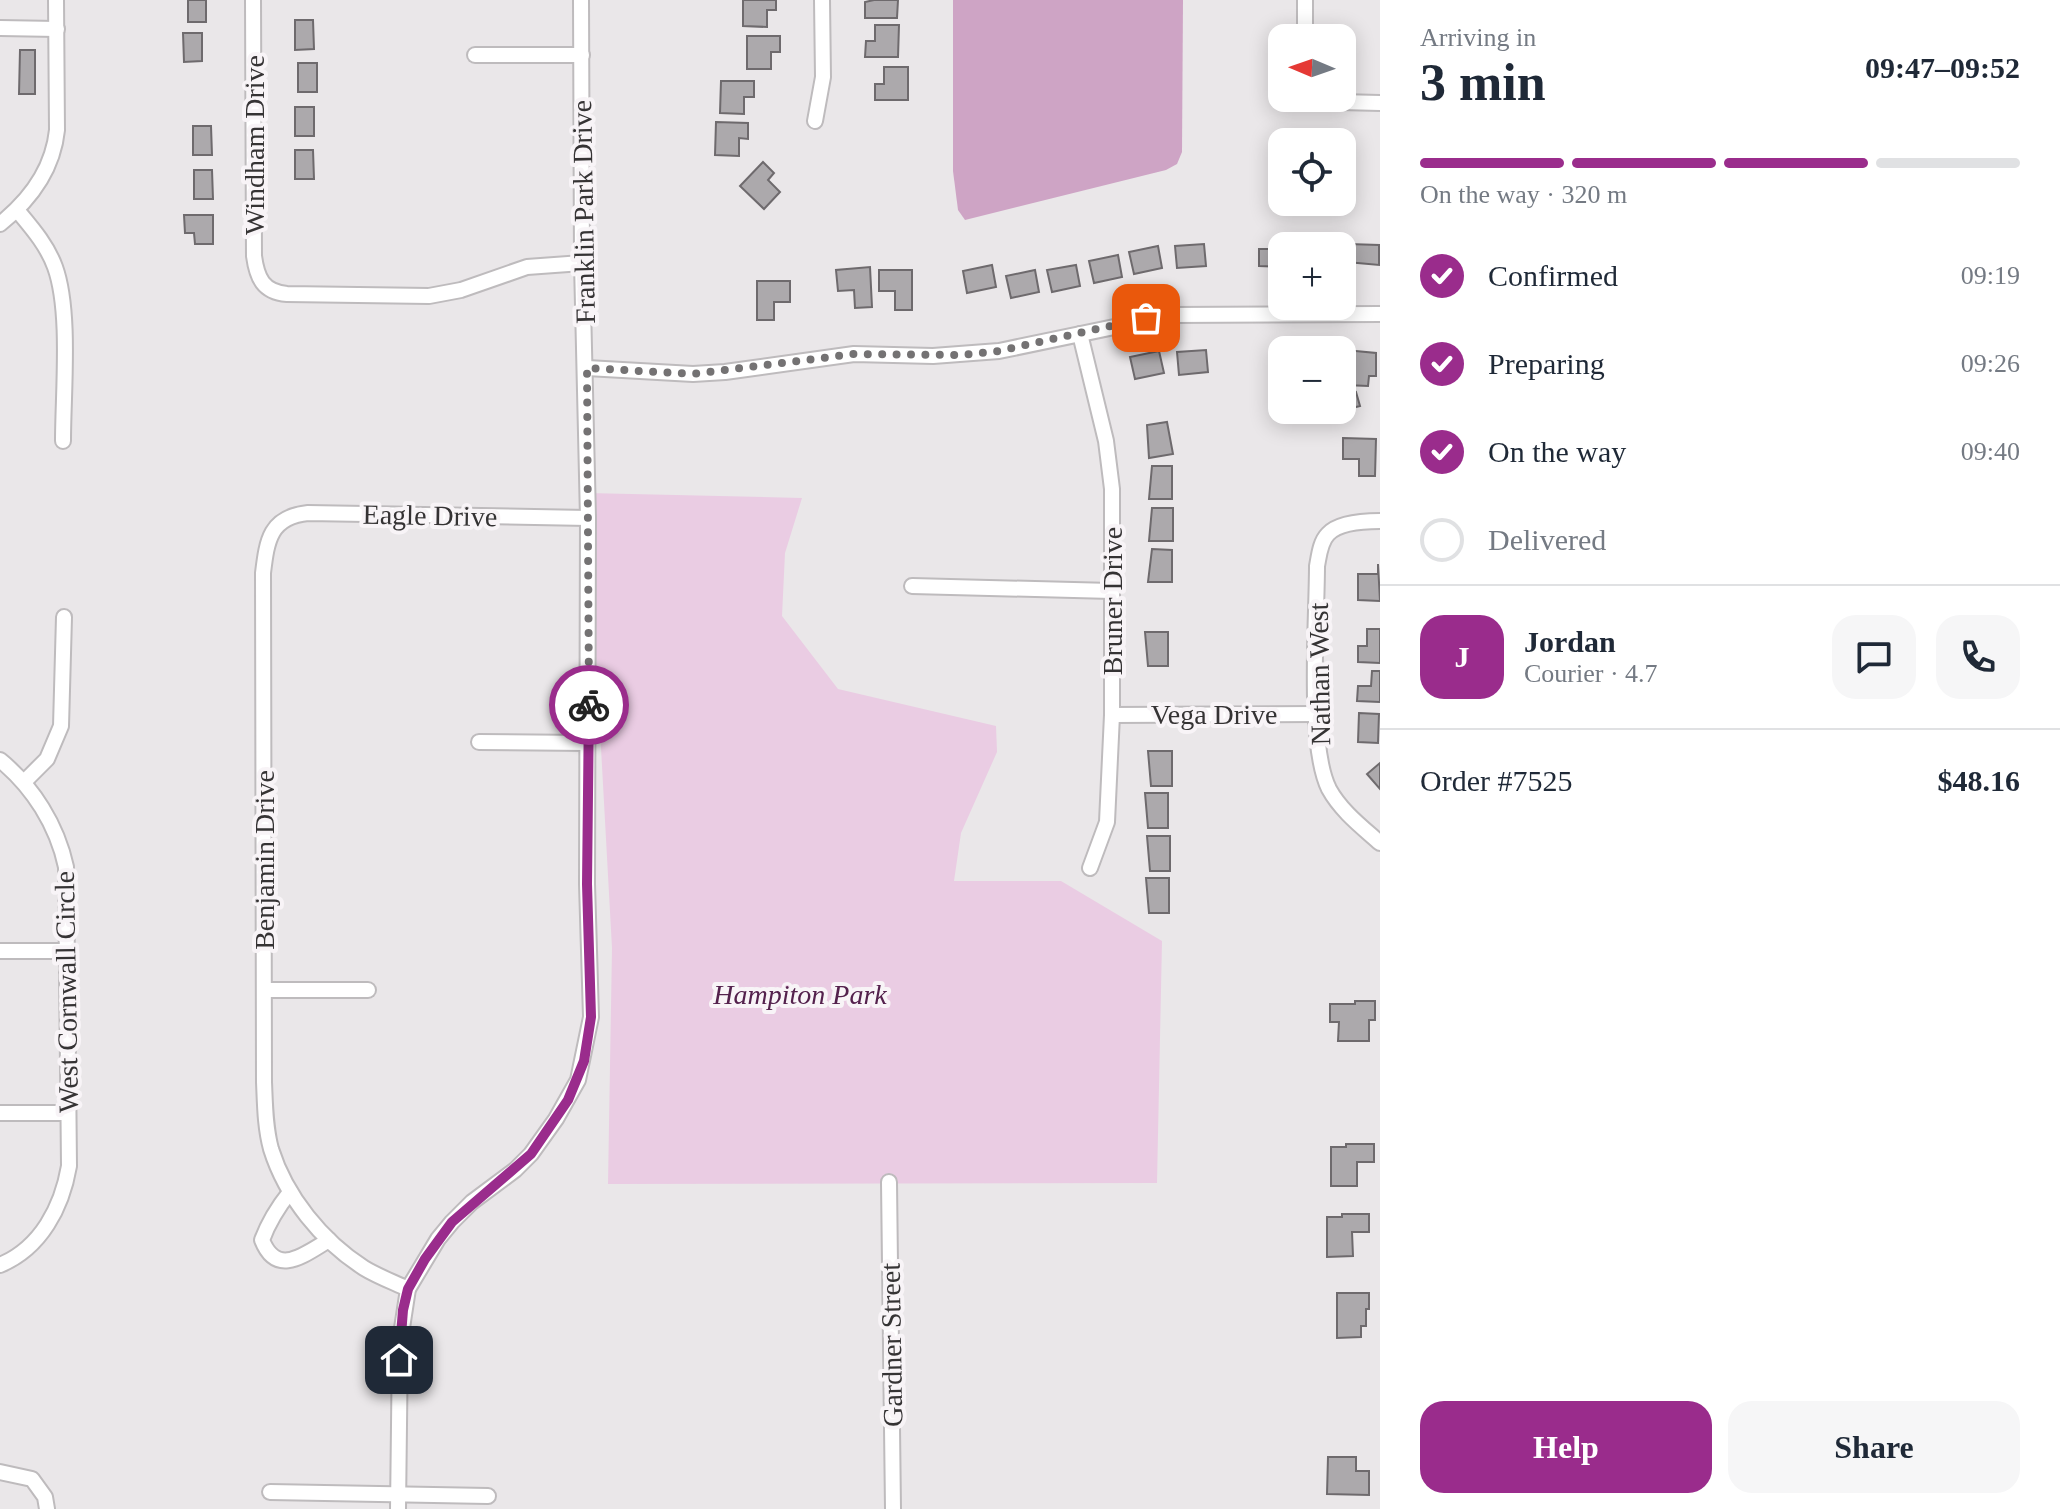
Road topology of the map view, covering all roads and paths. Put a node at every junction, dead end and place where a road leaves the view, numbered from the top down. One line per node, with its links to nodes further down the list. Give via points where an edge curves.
1 (56, 0): 8 (street)
2 (253, 0): 16 (street, Windham Drive, via 254,256 265,287 287,294 429,296 527,267)
3 (581, 0): 10 (street, Franklin Park Drive)
4 (822, 0): 13 (street, via 823,77)
5 (1305, 0): 6 (street)
6 (1305, 24)
7 (0, 28): 8 (street)
8 (57, 29): 14 (street, via 55,148)
9 (475, 55): 10 (street)
10 (582, 55): 16 (street, Franklin Park Drive)
11 (1356, 102): 12 (street)
12 (1380, 103)
13 (815, 121)
14 (17, 210): 15 (street); 20 (street, via 47,248 60,283)
15 (0, 224)
16 (582, 263): 19 (street, Franklin Park Drive)
17 (1380, 314): 18 (street, via 1172,315)
18 (1080, 334): 19 (street, via 962,355 854,354 725,372); 25 (street, Bruner Drive, via 1112,489)
19 (587, 368): 21 (street, Franklin Park Drive)
20 (63, 441)
21 (588, 518): 23 (street, Eagle Drive, via 308,513); 30 (street, Franklin Park Drive)
22 (1380, 521): 27 (street, Nathan West, via 1328,533 1321,547)
23 (275, 526): 37 (street, Benjamin Drive, via 263,573)
24 (912, 586): 25 (street)
25 (1112, 591): 28 (street, Bruner Drive)
26 (64, 617): 32 (street, via 61,726 47,759)
27 (1317, 714): 28 (street, Vega Drive); 33 (street, Nathan West, via 1328,786 1347,814)
28 (1112, 715): 34 (street, Bruner Drive, via 1107,822)
29 (479, 742): 30 (street)
30 (587, 743): 45 (street, Franklin Park Drive, via 591,1017 578,1080 531,1154 452,1222)
31 (0, 760): 32 (street, West Cornwall Circle)
32 (24, 782): 36 (street, West Cornwall Circle, via 62,848)
33 (1380, 843)
34 (1090, 868)
35 (0, 951): 36 (street)
36 (68, 951): 40 (street, West Cornwall Circle)
37 (264, 990): 38 (street); 42 (street, Benjamin Drive, via 267,1125 271,1149)
38 (368, 990)
39 (0, 1113): 40 (street)
40 (68, 1113): 44 (street, West Cornwall Circle, via 69,1166 52,1218 37,1237)
41 (889, 1182): 51 (street, Gardner Street)
42 (290, 1192): 43 (street, Benjamin Drive); 43 (street, via 267,1226 262,1240 267,1253 288,1261)
43 (329, 1240): 45 (street, Benjamin Drive, via 366,1269)
44 (0, 1265)
45 (408, 1289): 49 (street, Franklin Park Drive, via 400,1341)
46 (0, 1472): 50 (street, via 32,1479)
47 (270, 1492): 49 (street)
48 (488, 1496): 49 (street)
49 (399, 1502)
50 (47, 1509)
51 (893, 1509)

